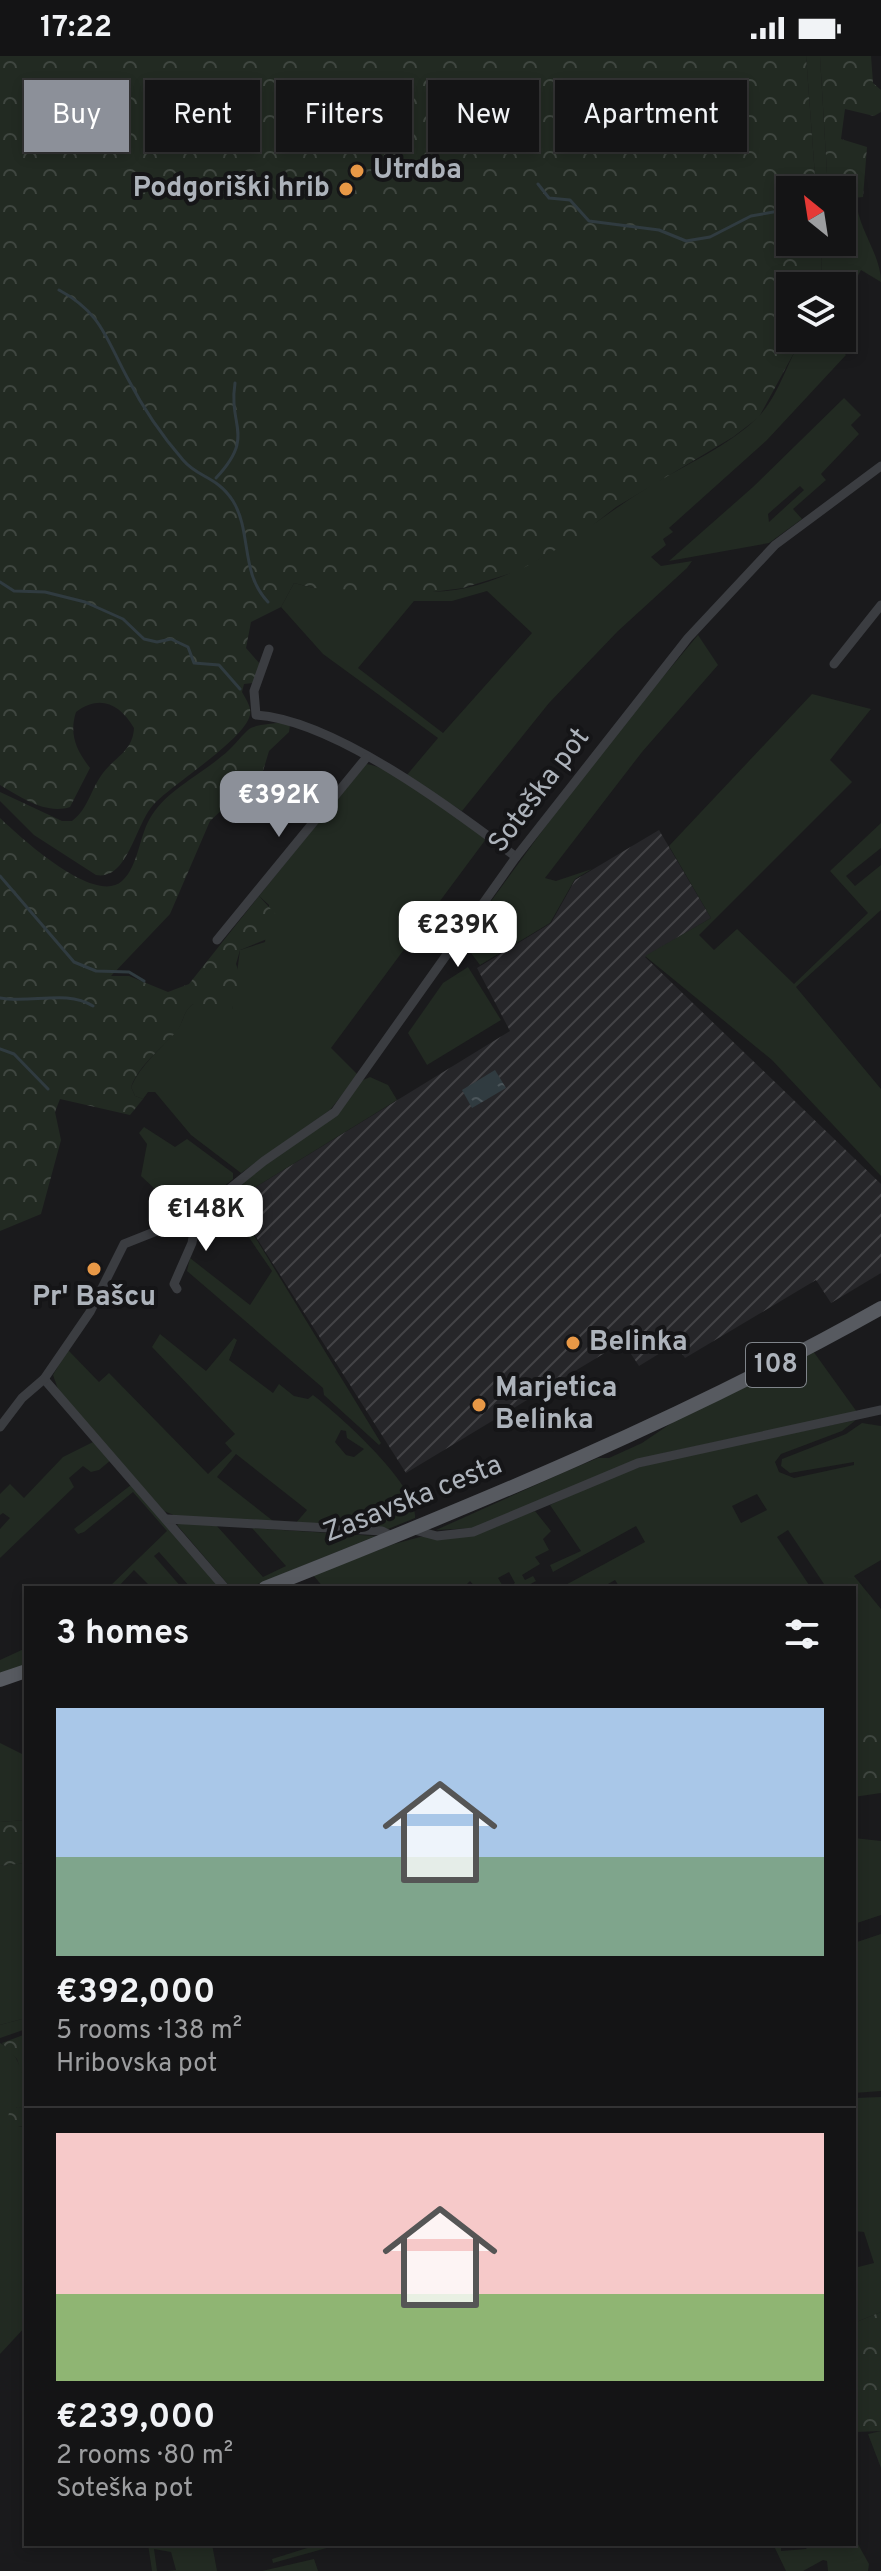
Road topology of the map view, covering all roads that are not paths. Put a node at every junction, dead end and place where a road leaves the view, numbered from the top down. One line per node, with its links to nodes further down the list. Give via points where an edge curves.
1 (881, 466): 6 (street, Soteška pot, via 775,545 688,638)
2 (881, 605): 4 (street)
3 (269, 649): 5 (street, via 254,691 256,715 301,723)
4 (834, 664)
5 (366, 758): 6 (street, via 458,813); 7 (street)
6 (516, 857): 8 (street, Soteška pot, via 335,1112)
7 (217, 940)
8 (197, 1215): 9 (street, via 192,1243 174,1284); 11 (street, Soteška pot, via 124,1244 90,1312)
9 (177, 1289)
10 (881, 1308): 15 (main road, Zasavska cesta / 108, via 760,1374)
11 (44, 1379): 13 (street, Soteška pot); 14 (street)
12 (881, 1410): 15 (street, via 638,1463 473,1532 437,1536)
13 (0, 1427)
14 (167, 1519): 16 (street, via 370,1530); 17 (street)
15 (414, 1530): 16 (main road, Zasavska cesta / 108)
16 (394, 1537): 18 (main road, Zasavska cesta / 108)
17 (223, 1586)
18 (270, 1586)
19 (24, 1672): 20 (main road)
20 (0, 1680)

